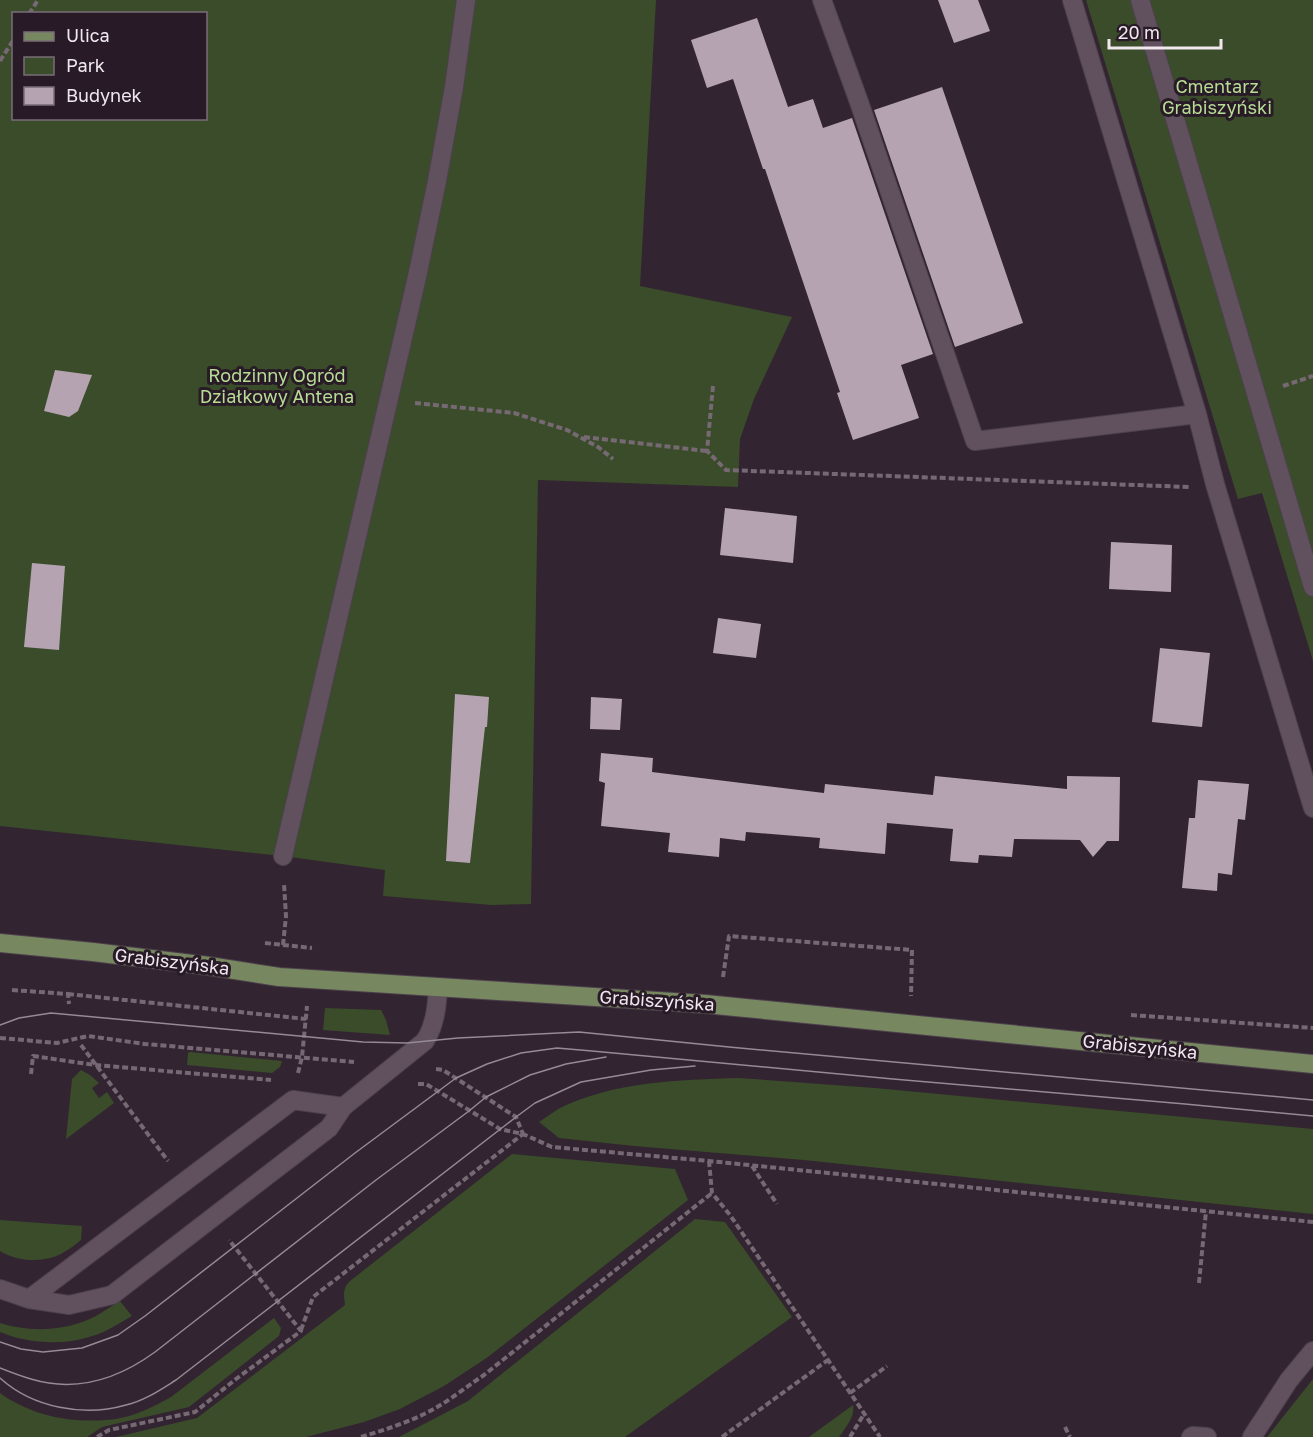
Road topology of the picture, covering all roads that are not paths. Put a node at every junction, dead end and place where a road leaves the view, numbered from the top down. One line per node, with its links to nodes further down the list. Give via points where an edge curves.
1 (466, 0): 8 (street, via 454,87 417,277)
2 (822, 0): 5 (street, via 975,441)
3 (1072, 0): 5 (street)
4 (1140, 0): 6 (street)
5 (1197, 414): 7 (street)
6 (1313, 587)
7 (1313, 808)
8 (283, 856)
9 (0, 943): 10 (main road, Grabiszyńska, via 279,977)
10 (438, 987): 11 (main road, Grabiszyńska, via 705,1004); 12 (street, via 437,1010 425,1041)
11 (1313, 1065)
12 (343, 1107): 14 (street, via 293,1100); 14 (street, via 329,1128 112,1295 69,1305)
13 (0, 1289): 14 (street)
14 (29, 1299)
15 (1313, 1350): 18 (street)
16 (1191, 1437): 17 (street)
17 (1207, 1437)
18 (1252, 1437)

